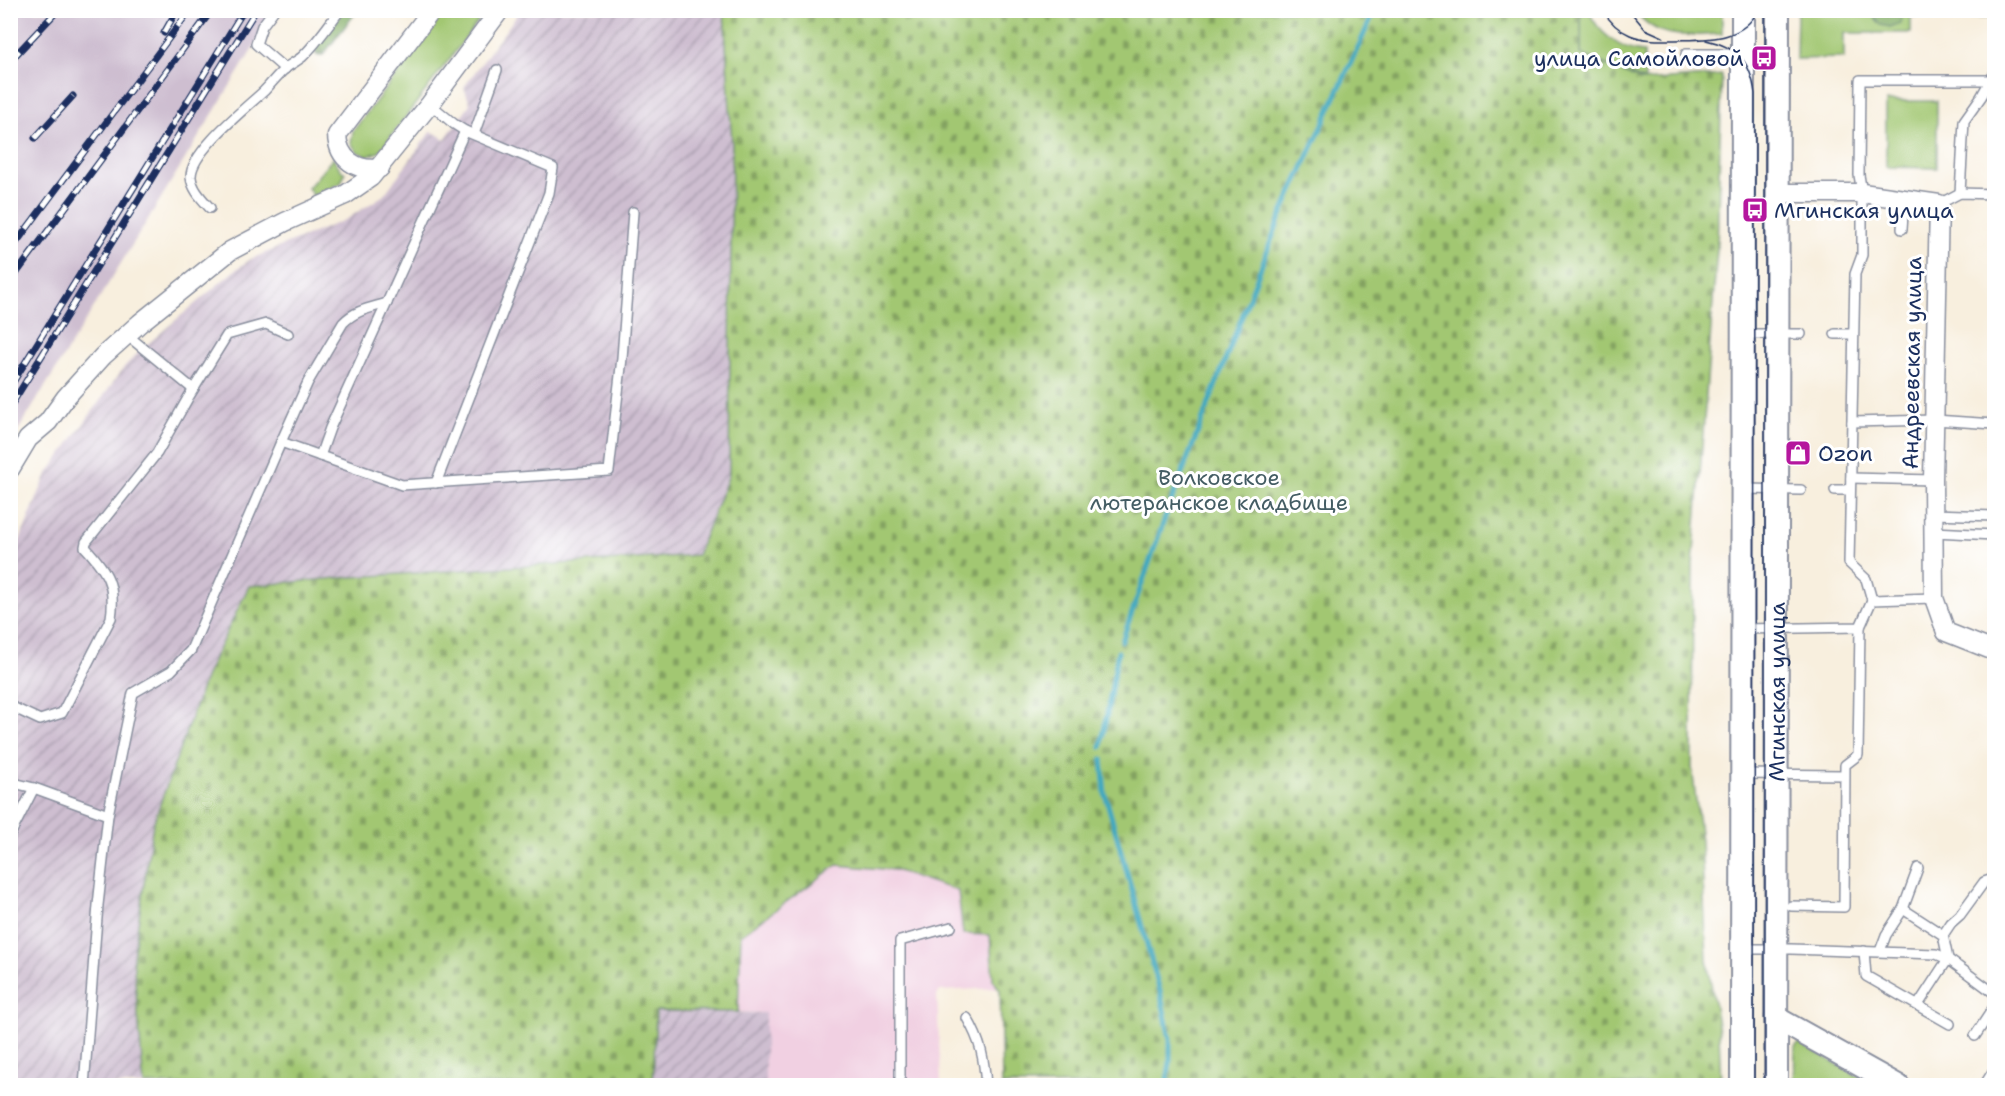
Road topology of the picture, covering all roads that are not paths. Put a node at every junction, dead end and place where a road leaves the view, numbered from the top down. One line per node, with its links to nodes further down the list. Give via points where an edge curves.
1 (273, 10): 9 (lane, via 256,44)
2 (340, 10): 9 (lane, via 302,57)
3 (432, 10): 14 (street, via 337,135 340,150 350,163 364,169)
4 (500, 10): 12 (street)
5 (1743, 10): 8 (street, Мгинская улица)
6 (1778, 10): 15 (street, Мгинская улица)
7 (1686, 54): 8 (lane)
8 (1743, 54): 26 (street, Мгинская улица)
9 (285, 69): 21 (lane, via 213,138 193,165 193,187)
10 (497, 70): 13 (lane)
11 (1993, 77): 16 (lane, via 1860,80); 17 (lane, via 1964,121)
12 (430, 104): 13 (lane); 14 (street)
13 (470, 132): 24 (lane); 41 (lane, via 553,168 549,193)
14 (380, 168): 31 (street, via 345,195 230,251)
15 (1778, 193): 16 (street); 27 (street, Мгинская улица)
16 (1862, 193): 19 (street); 30 (lane, via 1862,255 1855,274)
17 (1960, 193): 18 (lane); 20 (lane)
18 (1995, 194)
19 (1904, 200): 20 (street); 23 (lane)
20 (1939, 204): 33 (street, Андреевская улица)
21 (210, 208)
22 (633, 212): 41 (lane, via 609,471)
23 (1902, 229)
24 (387, 303): 36 (lane, via 357,312 343,323 308,382); 37 (lane)
25 (288, 334): 32 (lane, via 266,324 227,334)
26 (1743, 334): 27 (lane); 42 (street, Мгинская улица)
27 (1778, 334): 28 (lane); 43 (street, Мгинская улица)
28 (1802, 334)
29 (1836, 334): 30 (lane)
30 (1853, 334): 34 (lane)
31 (127, 335): 32 (lane); 38 (street, via 28,439)
32 (193, 389): 56 (lane, via 157,453 86,542 85,547 104,567 112,588 111,618 62,713 40,720)
33 (1935, 420): 34 (lane); 35 (lane); 40 (street, Андреевская улица)
34 (1852, 422): 39 (lane)
35 (1995, 424)
36 (280, 442): 37 (lane); 62 (lane, via 191,651 171,671 133,693)
37 (320, 456): 41 (lane, via 402,485)
38 (10, 470)
39 (1851, 478): 40 (lane); 46 (lane)
40 (1933, 480): 48 (street, Андреевская улица)
41 (436, 483)
42 (1743, 489): 43 (lane); 53 (street, Мгинская улица)
43 (1777, 489): 44 (lane); 54 (street, Мгинская улица)
44 (1801, 490)
45 (1835, 490): 46 (lane)
46 (1850, 490): 51 (lane, via 1849,563 1866,579)
47 (1995, 516): 48 (lane)
48 (1934, 523): 49 (lane); 50 (street, Андреевская улица)
49 (1995, 534)
50 (1935, 598): 51 (lane); 55 (street, Андреевская улица, via 1946,632)
51 (1872, 600): 52 (lane)
52 (1860, 627): 54 (lane); 59 (lane, via 1858,755 1845,765)
53 (1742, 629): 54 (lane); 57 (street, Мгинская улица)
54 (1777, 629): 58 (street, Мгинская улица)
55 (1995, 651)
56 (10, 706)
57 (1742, 774): 58 (lane); 70 (street, Мгинская улица)
58 (1777, 774): 59 (lane); 71 (street, Мгинская улица)
59 (1844, 775): 66 (lane, via 1845,907)
60 (10, 782): 61 (lane)
61 (34, 788): 62 (lane); 63 (lane)
62 (108, 815): 83 (lane)
63 (10, 835)
64 (1918, 868): 67 (lane)
65 (1995, 880): 69 (lane, via 1983,882)
66 (1791, 906)
67 (1903, 909): 69 (lane); 73 (lane)
68 (951, 927): 84 (lane, via 900,941)
69 (1943, 934): 74 (lane)
70 (1742, 949): 71 (lane); 86 (street, Мгинская улица)
71 (1777, 949): 72 (lane); 79 (street, Мгинская улица)
72 (1864, 951): 73 (lane); 76 (lane, via 1866,976)
73 (1880, 951): 74 (lane, via 1936,954)
74 (1948, 959): 75 (lane); 76 (lane)
75 (1995, 993)
76 (1918, 1005): 80 (lane)
77 (1995, 1007): 81 (lane)
78 (967, 1018): 85 (lane, via 984,1057)
79 (1776, 1018): 87 (street, Мгинская улица); 88 (street)
80 (1950, 1024)
81 (1975, 1036)
82 (1995, 1070): 89 (lane)
83 (84, 1086)
84 (900, 1086)
85 (986, 1086)
86 (1742, 1086)
87 (1776, 1086)
88 (1898, 1086)
89 (1984, 1086)

